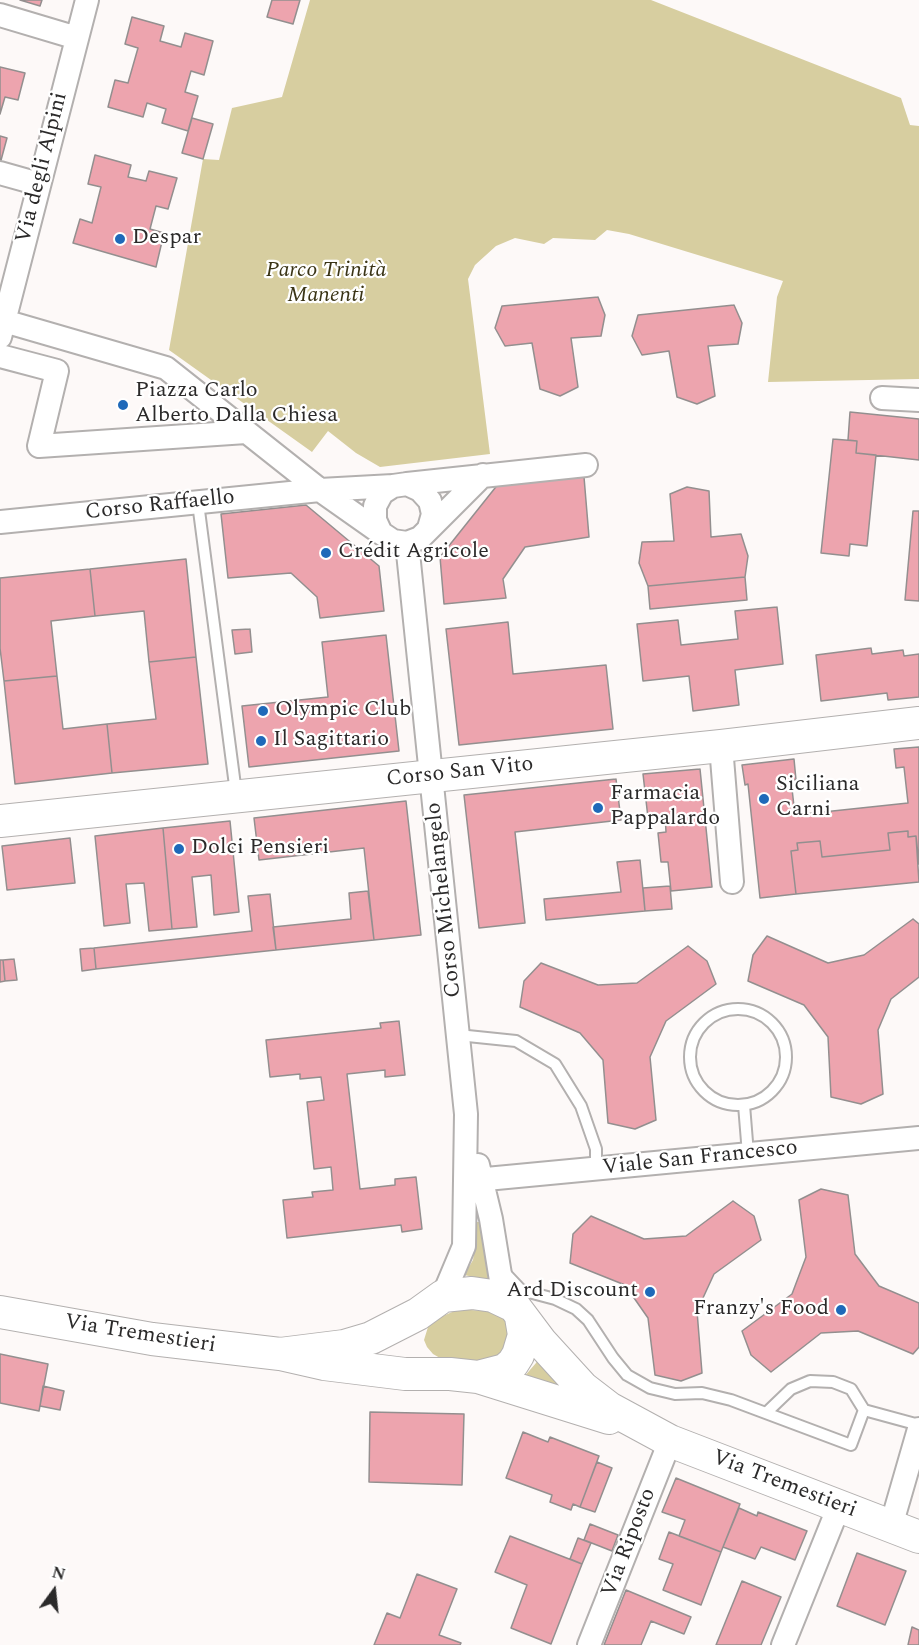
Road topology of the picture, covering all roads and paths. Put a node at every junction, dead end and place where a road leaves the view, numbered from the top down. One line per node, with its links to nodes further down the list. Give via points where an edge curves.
1 (87, 0): 3 (street, Via degli Alpini)
2 (0, 15): 3 (street)
3 (77, 38): 5 (street, Via degli Alpini)
4 (0, 173): 5 (street)
5 (39, 184): 6 (street, Via degli Alpini)
6 (2, 329): 7 (street)
7 (65, 338): 9 (street); 12 (street, via 166,368)
8 (0, 356): 9 (street)
9 (57, 371): 12 (street, via 39,446)
10 (882, 398): 11 (street)
11 (919, 400)
12 (246, 432): 16 (street)
13 (586, 465): 14 (street)
14 (483, 475): 15 (street, Corso Raffaello); 19 (street)
15 (400, 485): 16 (street, Corso Raffaello); 19 (street, via 420,490 430,501 433,514); 20 (street, via 381,494 375,506 375,520)
16 (320, 490): 17 (street, Corso Raffaello); 20 (street)
17 (198, 502): 18 (street, Corso Raffaello); 25 (lane)
18 (0, 522)
19 (429, 528): 21 (street, via 420,538)
20 (381, 532): 21 (street, via 393,541)
21 (407, 543): 24 (street, Corso Michelangelo)
22 (919, 723): 23 (main road, Corso San Vito)
23 (721, 746): 24 (main road, Corso San Vito); 27 (street)
24 (432, 776): 25 (main road, Corso San Vito); 28 (street, Corso Michelangelo)
25 (236, 796): 26 (main road, Corso San Vito)
26 (0, 821)
27 (732, 882)
28 (458, 1035): 32 (lane, via 516,1041 555,1064 581,1106 596,1149); 33 (street, Corso Michelangelo)
29 (744, 1105): 29 (lane, via 760,1100 774,1089 786,1056 782,1039 758,1013 741,1009 723,1011 707,1019 696,1033 690,1067 697,1084 709,1096 725,1104); 31 (lane)
30 (919, 1138): 31 (street, Viale San Francesco)
31 (748, 1154): 32 (street, Viale San Francesco)
32 (596, 1169): 33 (street, Viale San Francesco)
33 (473, 1181): 34 (street, via 464,1246); 35 (street, via 500,1268)
34 (443, 1296): 35 (main road, via 472,1293); 37 (main road)
35 (515, 1302): 39 (main road, via 524,1335 513,1363 505,1370); 41 (lane, via 555,1299 576,1309 627,1375 650,1388 675,1394 702,1393); 43 (main road, via 541,1341 583,1388 609,1408)
36 (0, 1312): 38 (main road, Via Tremestieri, via 152,1339)
37 (418, 1314): 38 (main road, via 371,1338 344,1346); 39 (main road, via 408,1327 410,1354 418,1362)
38 (280, 1354): 39 (main road, via 405,1374)
39 (464, 1376): 43 (main road)
40 (864, 1410): 41 (lane, via 851,1389 833,1382 810,1382 791,1389); 41 (lane, via 851,1445); 42 (lane)
41 (766, 1413)
42 (919, 1427): 45 (street)
43 (660, 1435): 44 (main road, Via Tremestieri); 46 (street, Via Riposto)
44 (839, 1506): 45 (main road, Via Tremestieri); 47 (street)
45 (905, 1532)
46 (589, 1645)
47 (783, 1645)

